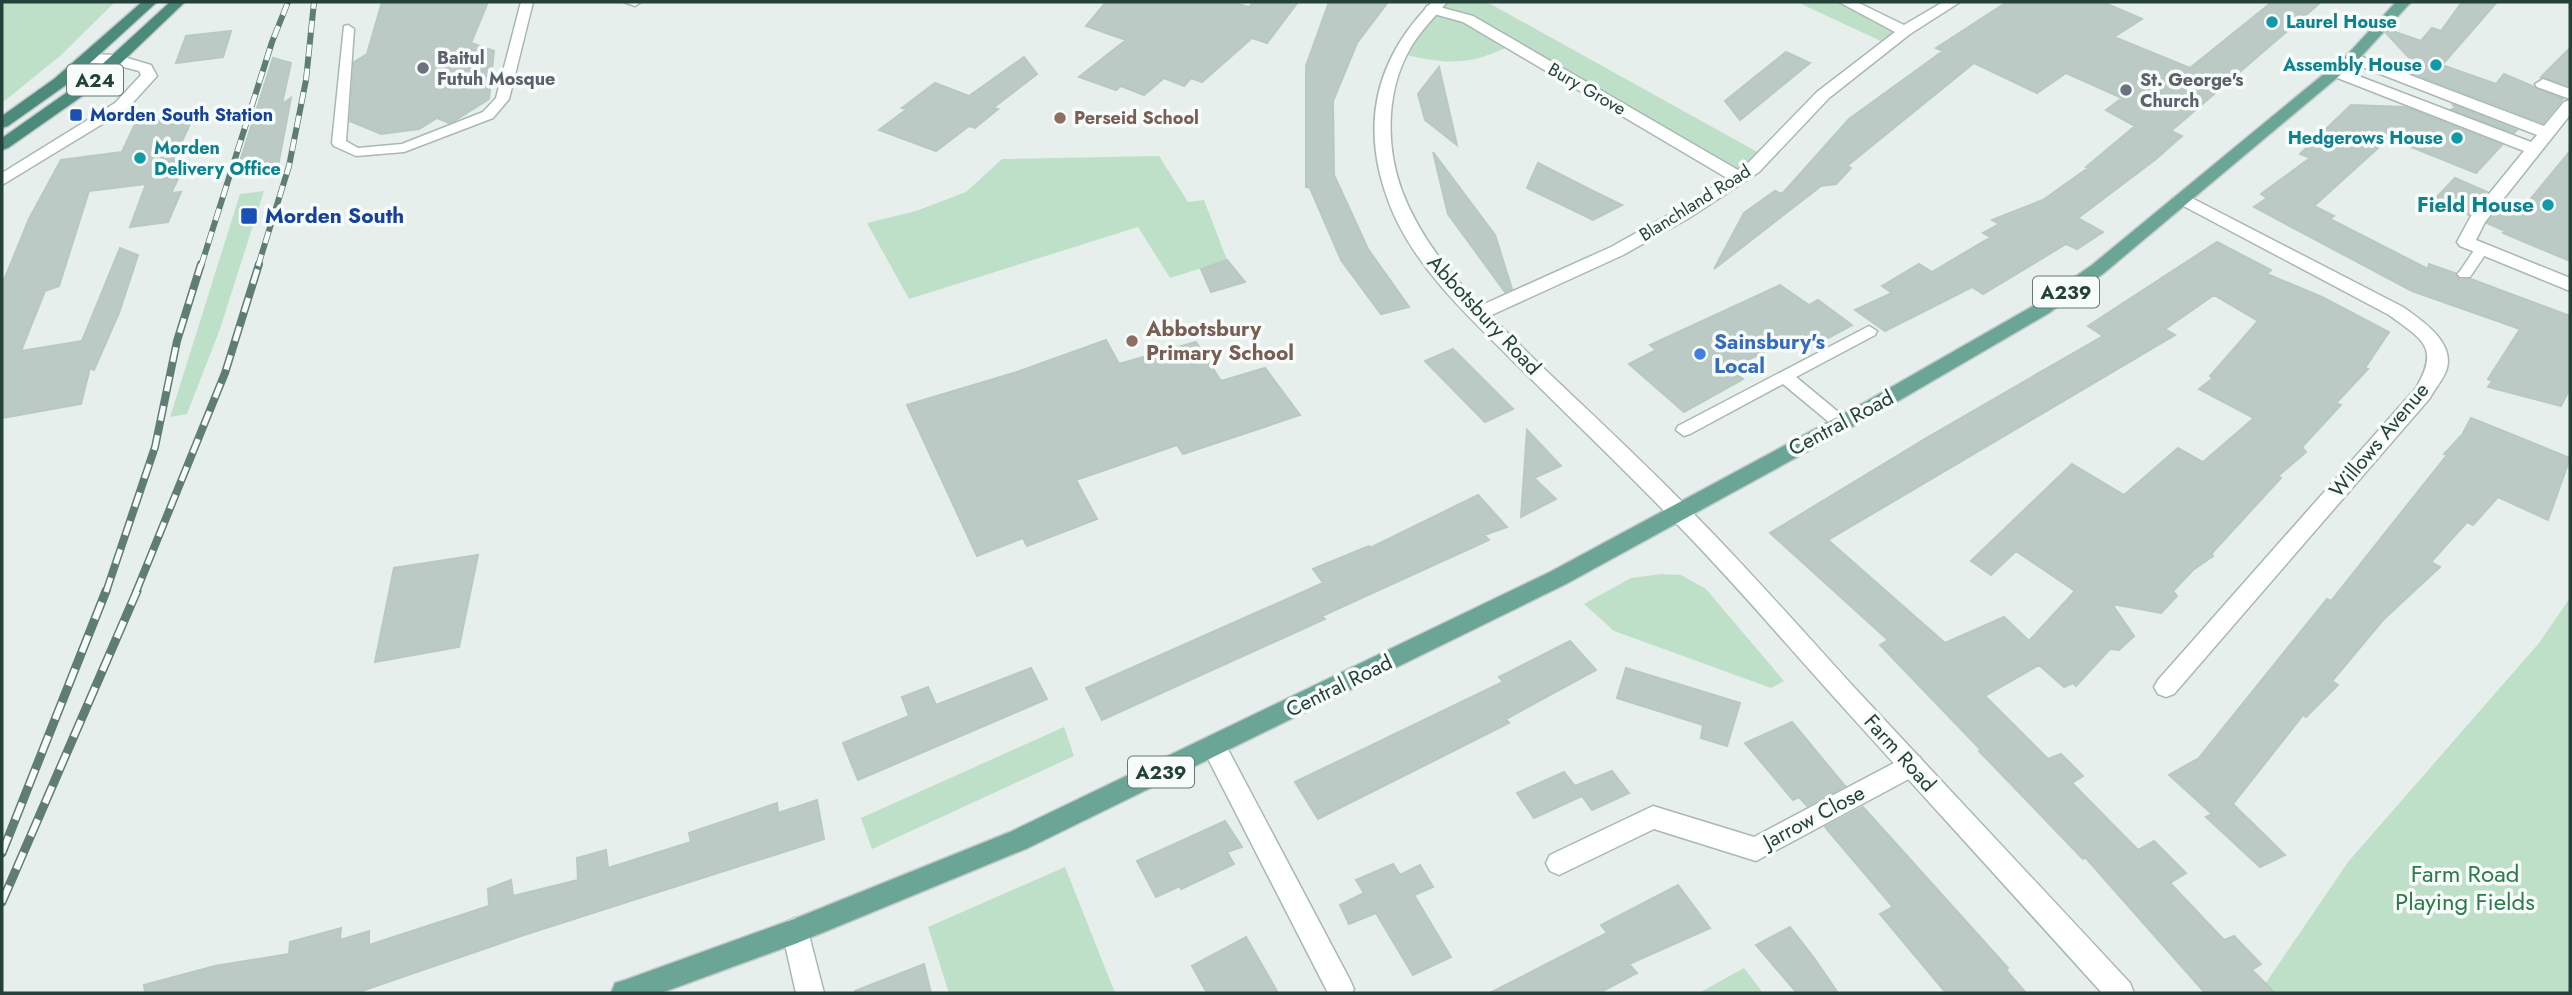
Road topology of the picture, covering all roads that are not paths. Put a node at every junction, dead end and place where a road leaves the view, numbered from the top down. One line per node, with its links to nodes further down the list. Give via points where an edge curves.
1 (150, 2): 13 (highway, A24)
2 (178, 2): 14 (highway, A24)
3 (527, 2): 10 (lane, via 502,99 488,115 404,148 356,152 339,143)
4 (630, 2): 5 (lane)
5 (635, 2)
6 (1846, 2): 11 (street)
7 (1953, 2): 11 (street, Blanchland Road)
8 (2404, 2): 12 (main road, Central Road / A239)
9 (1436, 5): 23 (street, Bury Grove, via 1468,19); 29 (street, Abbotsbury Road, via 1406,40 1391,68 1382,131 1386,172 1404,218 1436,268)
10 (348, 29)
11 (1905, 31): 23 (street, Blanchland Road, via 1823,95)
12 (2351, 58): 15 (main road, Central Road / A239); 20 (street)
13 (88, 59): 14 (street); 19 (highway, A24)
14 (117, 60): 21 (highway, A24, via 61,106); 24 (street, via 146,68 149,76 121,106)
15 (2335, 72): 22 (street); 25 (main road, Central Road / A239)
16 (2543, 84): 17 (street)
17 (2570, 94)
18 (2570, 105): 20 (street)
19 (2, 123)
20 (2548, 133): 22 (street)
21 (2, 145)
22 (2535, 149): 26 (street, via 2477,220 2466,242)
23 (1738, 177): 29 (street, Blanchland Road, via 1617,251)
24 (2, 180)
25 (2182, 198): 32 (main road, Central Road / A239, via 2042,309); 35 (street, Willows Avenue, via 2396,311 2421,329 2437,350 2439,366 2423,393)
26 (2482, 249): 27 (lane); 28 (street)
27 (2465, 274)
28 (2570, 285)
29 (1478, 314): 34 (street, Abbotsbury Road)
30 (1869, 331): 31 (lane)
31 (1784, 376): 32 (lane); 33 (lane)
32 (1842, 424): 34 (main road, Central Road / A239)
33 (1684, 429)
34 (1680, 513): 36 (main road, Central Road / A239, via 1558,579); 37 (street, Farm Road)
35 (2166, 687)
36 (1214, 747): 39 (main road, Central Road / A239, via 1019,840); 40 (street)
37 (1911, 765): 38 (street, Jarrow Close, via 1756,849 1653,817); 43 (street, Farm Road)
38 (1559, 863)
39 (795, 931): 41 (main road, Central Road / A239); 42 (street)
40 (1340, 989)
41 (625, 993)
42 (810, 993)
43 (2120, 993)

